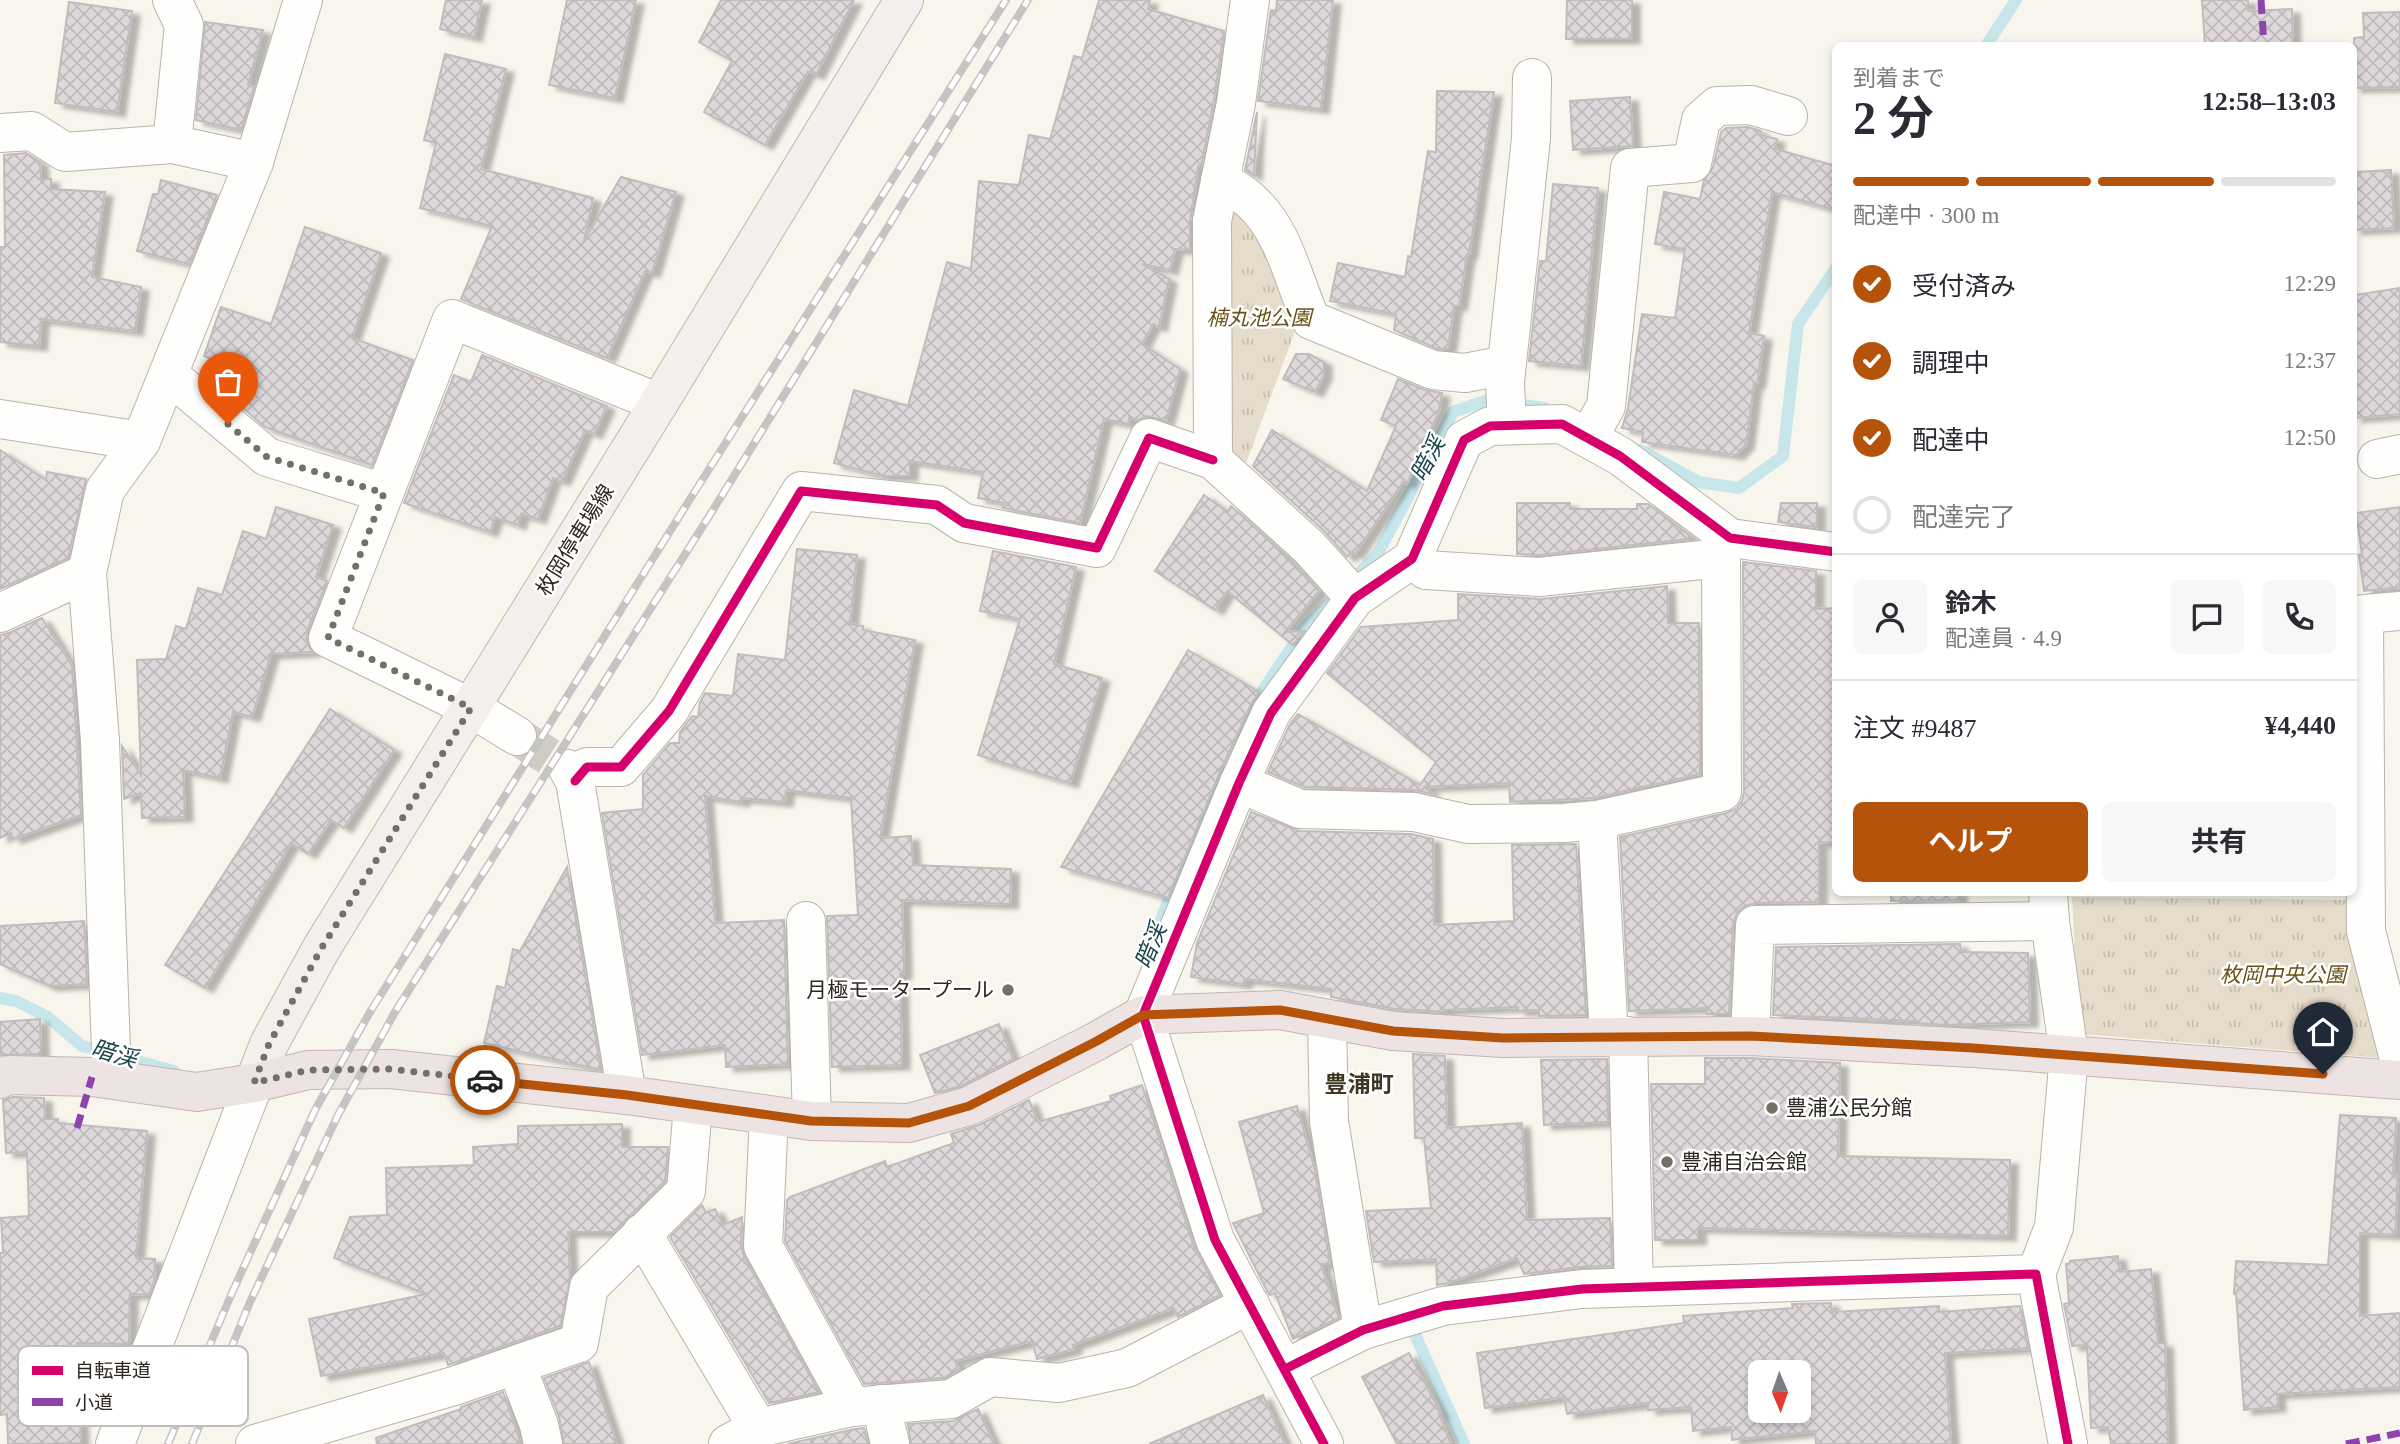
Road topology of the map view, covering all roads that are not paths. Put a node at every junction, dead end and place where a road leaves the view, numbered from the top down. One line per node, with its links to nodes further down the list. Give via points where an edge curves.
1 (172, 0): 8 (street, via 184,25)
2 (303, 0): 9 (street)
3 (904, 0): 13 (main road, 枚岡停車場線)
4 (1250, 0): 10 (street)
5 (1532, 78): 12 (street, via 1531,138)
6 (1788, 117): 15 (street, via 1751,105 1717,106 1701,120 1692,163 1630,168)
7 (0, 133): 8 (street, via 33,131 65,152)
8 (172, 144): 9 (street)
9 (254, 162): 11 (street)
10 (1220, 180): 12 (street, via 1252,202 1281,240 1311,320 1433,370 1465,373); 17 (street, via 1212,222)
11 (168, 374): 16 (street); 18 (street, via 267,457)
12 (1506, 395): 15 (street, via 1562,424); 21 (street, via 1490,426 1464,440)
13 (659, 403): 18 (street, via 452,319); 26 (main road, 枚岡停車場線)
14 (0, 419): 16 (street)
15 (1595, 425): 19 (street, via 1620,456)
16 (141, 441): 22 (street, via 105,490)
17 (1213, 460): 23 (street, via 1309,547); 43 (street, via 1149,438 1097,548 964,523 937,505 800,491 669,711 621,767 587,767 572,775)
18 (384, 493): 26 (street, via 328,638)
19 (1726, 548): 20 (street); 21 (street, via 1539,577 1426,570); 30 (street, via 1723,792)
20 (1832, 552)
21 (1412, 559): 23 (street)
22 (87, 573): 24 (street); 38 (street, via 100,741)
23 (1354, 597): 28 (street, via 1271,713)
24 (0, 613)
25 (2373, 614): 29 (street)
26 (471, 708): 27 (street); 42 (main road, 枚岡停車場線, via 321,949 269,1044)
27 (517, 736)
28 (1239, 783): 30 (street, via 1300,808 1413,812 1468,824); 33 (street)
29 (2359, 815): 39 (street, via 2366,931)
30 (1597, 820): 36 (street)
31 (2049, 907): 35 (street, via 1755,925); 37 (street)
32 (806, 921): 46 (street)
33 (1143, 1015): 34 (highway, via 1280,1010); 46 (highway, via 969,1106 909,1123); 50 (street, via 1215,1240)
34 (1327, 1019): 36 (highway, via 1393,1031 1503,1038); 51 (street, via 1329,1121)
35 (1750, 1036): 36 (highway); 37 (highway)
36 (1619, 1037): 49 (street)
37 (2069, 1055): 41 (highway); 48 (street, via 2054,1227)
38 (111, 1063): 40 (highway); 42 (highway, via 197,1092)
39 (2400, 1063)
40 (0, 1079)
41 (2400, 1080)
42 (254, 1083): 43 (highway, via 308,1070 391,1069); 52 (street)
43 (627, 1095): 44 (highway)
44 (693, 1105): 45 (highway); 47 (street, via 686,1191)
45 (769, 1116): 46 (highway); 55 (street, via 763,1246)
46 (811, 1121)
47 (642, 1233): 53 (street, via 589,1287 579,1343); 58 (street)
48 (2036, 1274): 49 (street); 64 (street)
49 (1634, 1287): 51 (street, via 1443,1306)
50 (1250, 1304): 54 (street); 55 (street, via 1127,1368 1059,1383 990,1377 950,1399)
51 (1363, 1330): 54 (street)
52 (153, 1346)
53 (516, 1365): 60 (street); 61 (street)
54 (1285, 1369): 63 (street)
55 (866, 1406): 57 (street); 62 (street)
56 (122, 1426): 59 (street)
57 (806, 1431): 58 (street)
58 (743, 1436)
59 (115, 1444)
60 (255, 1444)
61 (544, 1444)
62 (890, 1444)
63 (1324, 1444)
64 (2068, 1444)

